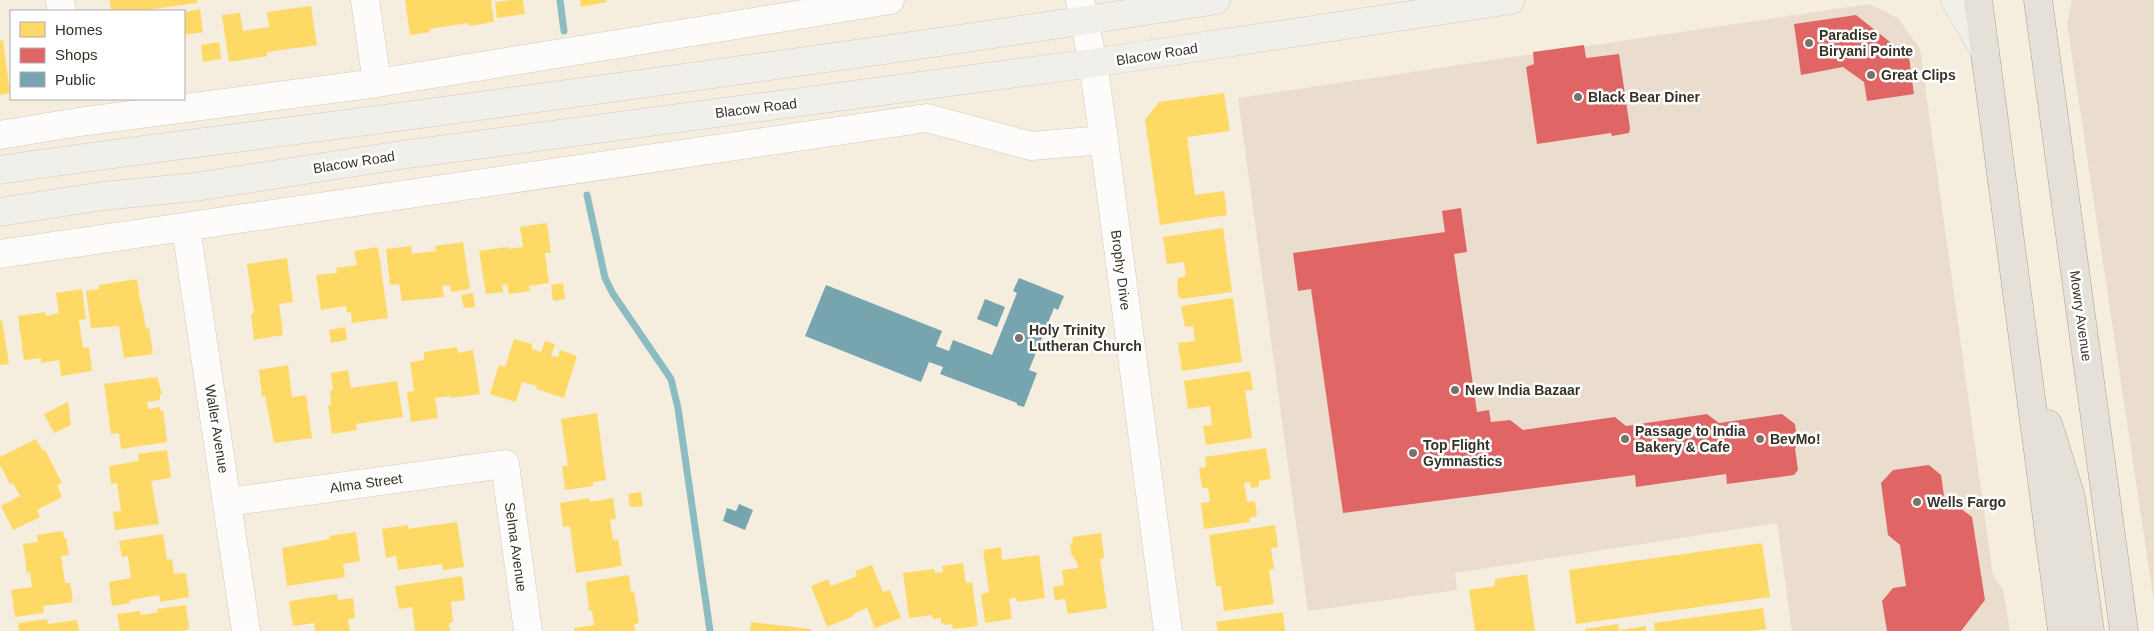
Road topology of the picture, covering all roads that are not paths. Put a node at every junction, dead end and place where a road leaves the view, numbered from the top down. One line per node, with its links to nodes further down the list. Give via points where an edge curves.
1 (365, 0): 11 (street)
2 (890, 0): 11 (street)
3 (1216, 0): 8 (main road)
4 (1510, 0): 10 (main road, Blacow Road)
5 (1955, 0): 9 (main road)
6 (1978, 0): 9 (main road)
7 (2041, 6): 27 (main road, Mowry Avenue)
8 (1082, 11): 10 (street, Brophy Drive); 15 (main road)
9 (1985, 51): 19 (main road)
10 (1093, 64): 14 (street, Brophy Drive); 16 (main road, Blacow Road, via 411,153 195,187 103,196)
11 (377, 83): 12 (street)
12 (77, 110): 13 (street)
13 (0, 135)
14 (1104, 140): 17 (street, via 1032,146 927,118); 24 (street, Brophy Drive)
15 (0, 170)
16 (0, 212)
17 (186, 228): 18 (street); 21 (street, Waller Avenue)
18 (0, 254)
19 (2026, 356): 25 (main road); 26 (main road, via 2071,497)
20 (505, 464): 21 (street, Alma Street); 23 (street, Selma Avenue)
21 (228, 502): 22 (street, Waller Avenue)
22 (246, 631)
23 (528, 631)
24 (1168, 631)
25 (2062, 631)
26 (2090, 631)
27 (2124, 631)

